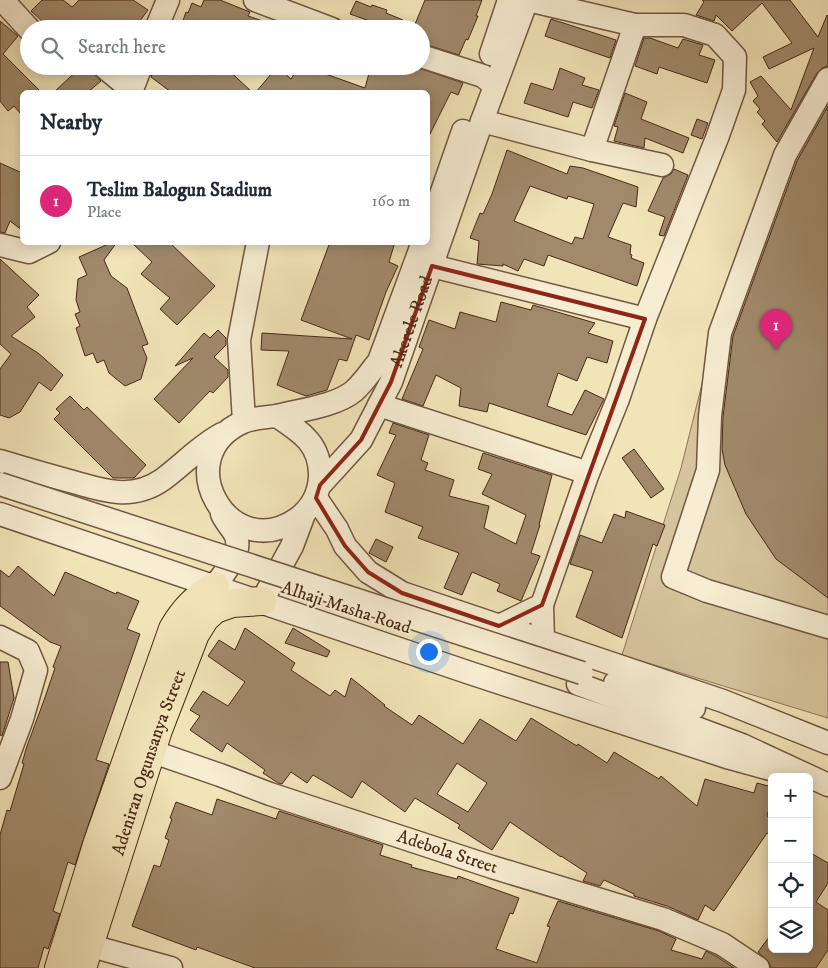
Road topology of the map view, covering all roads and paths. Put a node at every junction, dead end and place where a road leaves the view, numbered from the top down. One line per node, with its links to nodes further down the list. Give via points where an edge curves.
1 (5, 0): 6 (street)
2 (168, 0): 7 (street)
3 (255, 0): 8 (street)
4 (509, 0): 14 (street)
5 (527, 0): 9 (street); 14 (street, Akerele Road)
6 (20, 20)
7 (160, 20)
8 (308, 20)
9 (635, 25): 18 (street); 26 (street, via 684,24 715,35 735,57 734,90)
10 (430, 59): 14 (street)
11 (113, 75): 15 (street)
12 (137, 75): 16 (street)
13 (828, 80): 41 (street, via 785,155 720,333 710,416 708,470 673,577 707,591)
14 (489, 81): 17 (street, Akerele Road); 20 (street)
15 (130, 90)
16 (131, 90)
17 (482, 121): 18 (street); 25 (street, Akerele Road)
18 (592, 150): 19 (street)
19 (662, 165)
20 (430, 227)
21 (43, 245): 24 (street, via 29,252)
22 (257, 245): 29 (street, via 239,340)
23 (422, 245): 28 (street, via 379,361 367,377 353,392 332,403)
24 (0, 246)
25 (432, 266): 26 (street); 27 (street, Akerele Road, via 391,382)
26 (645, 319): 31 (street)
27 (379, 405): 31 (street); 34 (street, Akerele Road, via 360,440)
28 (277, 416): 29 (street); 34 (street, via 303,433 315,448 320,466)
29 (236, 426): 30 (street, via 206,443 161,481 133,491 106,490); 35 (street, via 214,447 208,467 209,488)
30 (0, 461)
31 (588, 473): 39 (street)
32 (0, 484): 44 (street, Alhaji Masha Road, bridge)
33 (0, 495): 44 (street, Alhaji Masha Road)
34 (313, 499): 35 (street, via 288,525 269,530 250,528 232,520); 38 (street); 40 (street, via 337,529 345,546 368,572 402,593)
35 (218, 506): 37 (street, via 238,544 236,555)
36 (0, 514): 37 (street)
37 (215, 586): 38 (street); 46 (main road, Adeniran Ogunsanya Street, via 192,602 173,629)
38 (262, 601): 46 (main road, Adeniran Ogunsanya Street, via 224,605 205,618 195,634 158,730); 47 (street, via 461,670)
39 (542, 605): 40 (street); 43 (street)
40 (499, 626): 43 (street)
41 (828, 627)
42 (0, 637): 48 (street, via 28,651 36,670)
43 (543, 640): 45 (street, via 723,701)
44 (580, 678): 45 (street, Alhaji Masha Road); 49 (street, Alhaji Masha Road, via 742,745)
45 (828, 744)
46 (142, 748): 50 (main road, Adeniran Ogunsanya Street, via 98,842); 53 (street, Adebola Street, via 492,867 663,919 722,944)
47 (785, 773)
48 (0, 778)
49 (820, 782)
50 (80, 951): 51 (main road, Adeniran Ogunsanya Street); 52 (street)
51 (59, 968)
52 (170, 968)
53 (758, 968)

